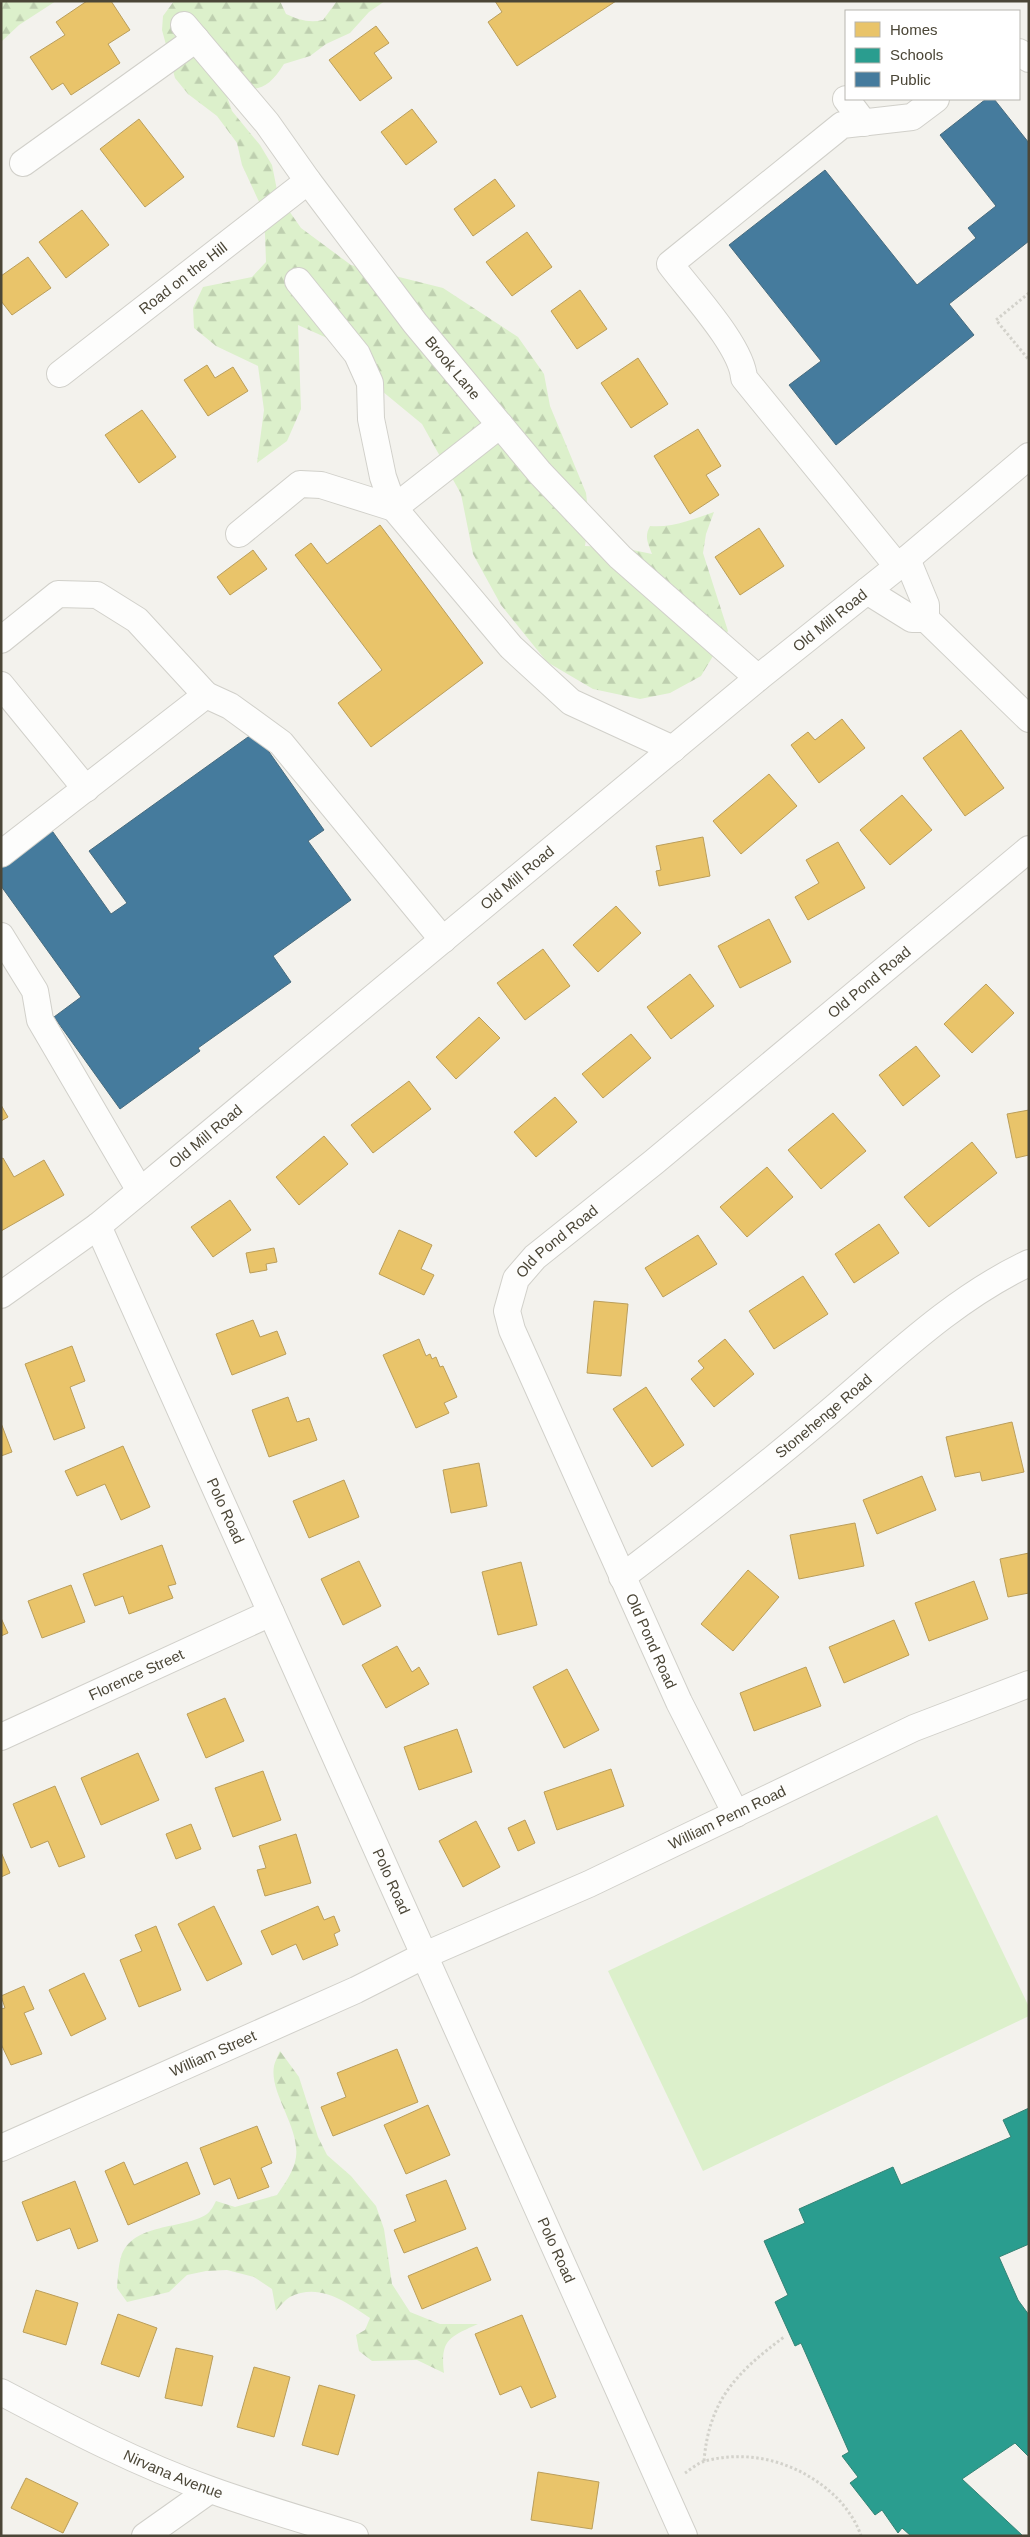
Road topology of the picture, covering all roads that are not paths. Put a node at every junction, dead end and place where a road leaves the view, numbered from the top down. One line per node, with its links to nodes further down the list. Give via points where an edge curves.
1 (847, 100): 3 (street)
2 (935, 100): 3 (street, via 912,117)
3 (864, 123): 12 (street, via 842,125 670,264 726,337 743,367 744,378)
4 (23, 163): 5 (street, Brook Lane, via 190,32 267,123)
5 (308, 181): 7 (street, Road on the Hill); 8 (street, Brook Lane, via 415,323)
6 (298, 281): 10 (street, via 357,354 370,383 373,428 383,477)
7 (60, 374)
8 (500, 425): 10 (street); 16 (street, Brook Lane, via 540,473 620,557)
9 (1029, 456): 12 (street, Old Mill Road)
10 (394, 508): 11 (street, via 321,485 300,484); 20 (street, via 511,647 571,702)
11 (240, 534)
12 (902, 563): 13 (street, Old Mill Road); 14 (street, via 926,605)
13 (867, 591): 14 (street, via 912,619); 16 (street, Old Mill Road)
14 (926, 619): 19 (street)
15 (1, 640): 18 (street, via 58,594 97,595 136,620)
16 (758, 678): 20 (street, Old Mill Road)
17 (1, 685): 21 (street)
18 (206, 695): 21 (street); 25 (street, via 230,706 280,743)
19 (1029, 719)
20 (673, 749): 25 (street, Old Mill Road)
21 (86, 789): 23 (street)
22 (1029, 849): 30 (street, Old Pond Road, via 535,1257 516,1279 507,1311 512,1330)
23 (1, 854)
24 (1, 936): 26 (street, via 34,991 40,1020)
25 (443, 940): 26 (street, Old Mill Road)
26 (140, 1191): 27 (street, Old Mill Road)
27 (98, 1226): 29 (street, Old Mill Road); 31 (street, Polo Road)
28 (1029, 1263): 30 (street, Stonehenge Road, via 953,1307 761,1470)
29 (1, 1295)
30 (622, 1577): 34 (street, Old Pond Road, via 679,1702)
31 (271, 1613): 33 (street, Florence Street); 35 (street, Polo Road)
32 (1029, 1684): 34 (street, William Penn Road, via 914,1728)
33 (1, 1737)
34 (736, 1814): 35 (street, William Penn Road, via 589,1884)
35 (425, 1955): 36 (street, William Street, via 347,1994); 41 (street, Polo Road)
36 (1, 2148)
37 (1, 2392): 38 (street, Nirvana Avenue, via 133,2458)
38 (210, 2490): 39 (street); 40 (street, Nirvana Avenue)
39 (145, 2536)
40 (355, 2536)
41 (684, 2536)

